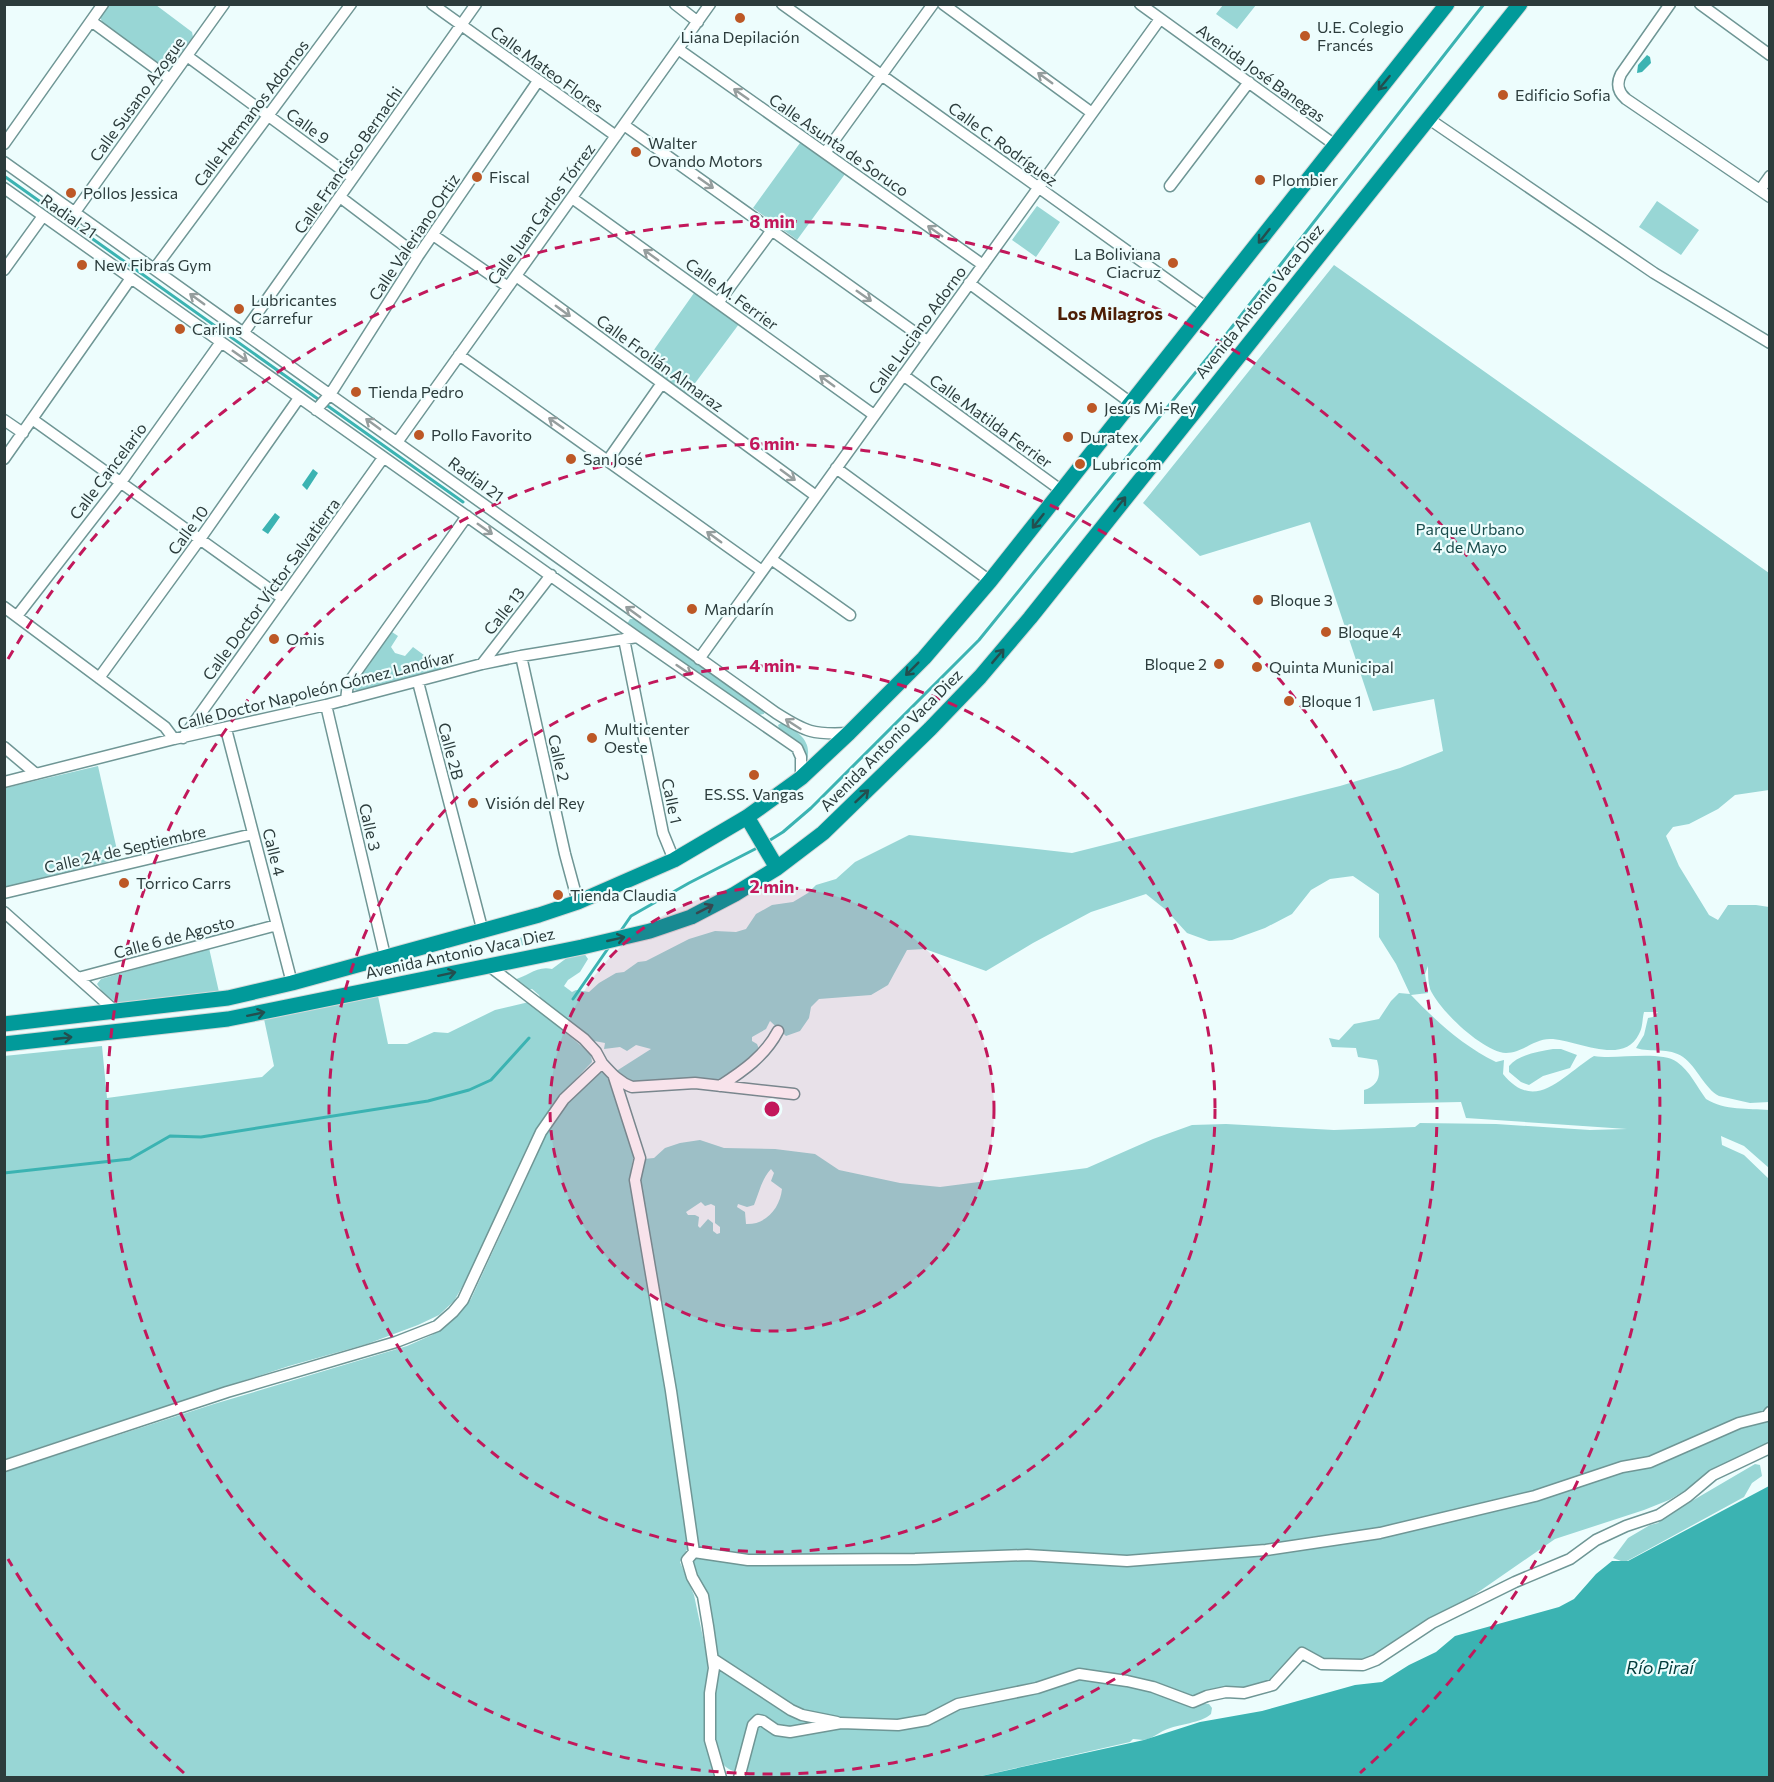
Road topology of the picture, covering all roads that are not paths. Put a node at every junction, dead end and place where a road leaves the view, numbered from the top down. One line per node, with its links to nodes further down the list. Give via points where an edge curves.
1 (103, 4): 17 (street)
2 (224, 4): 22 (street, Calle Susano Azogue)
3 (351, 4): 28 (street, Calle Hermanos Adornos)
4 (432, 4): 19 (street, Calle Mateo Flores)
5 (476, 4): 19 (street, Calle Francisco Bernachi)
6 (675, 4): 18 (street)
7 (710, 4): 18 (street, Calle Juan Carlos Tórrez)
8 (782, 4): 23 (street, Calle C. Rodríguez)
9 (933, 4): 23 (street)
10 (943, 4): 27 (street, one-way to 10)
11 (1140, 4): 16 (street, Avenida José Banegas)
12 (1447, 4): 33 (highway, Avenida Antonio Vaca Diez, one-way to 33)
13 (1520, 4): 29 (highway, Avenida Antonio Vaca Diez)
14 (1670, 4): 41 (street, via 1620,74 1619,90 1626,99)
15 (1700, 4): 21 (street)
16 (1160, 19): 26 (street, Avenida José Banegas); 27 (street, Calle Luciano Adorno)
17 (91, 21): 24 (street); 32 (street)
18 (698, 22): 20 (street, Calle Juan Carlos Tórrez)
19 (461, 26): 25 (street, Calle Mateo Flores); 37 (street, Calle Francisco Bernachi)
20 (678, 49): 30 (street, Calle Juan Carlos Tórrez); 34 (street, Calle Asunta de Soruco, one-way to 20)
21 (1770, 55)
22 (187, 56): 24 (street, Calle Susano Azogue); 28 (street, Calle 9)
23 (882, 76): 34 (street); 40 (street, Calle C. Rodríguez)
24 (170, 79): 45 (street, Calle Susano Azogue)
25 (538, 81): 31 (street, Calle Mateo Flores); 48 (street, Calle Valeriano Ortiz)
26 (1249, 82): 33 (street, Avenida José Banegas); 38 (street)
27 (1092, 113): 40 (street, Calle Luciano Adorno)
28 (268, 116): 37 (street, Calle 9); 52 (street, Calle Hermanos Adornos)
29 (1429, 119): 63 (street, via 1654,273); 115 (highway, Avenida Antonio Vaca Diez, one-way to 29, via 823,832 980,677)
30 (624, 125): 31 (street, Calle Juan Carlos Tórrez); 47 (street, one-way to 47)
31 (616, 136): 44 (street, Calle Juan Carlos Tórrez)
32 (4, 144)
33 (1335, 145): 59 (highway, Avenida Antonio Vaca Diez, one-way to 59)
34 (825, 153): 51 (street, Calle Asunta de Soruco, one-way to 34)
35 (4, 162): 45 (street, Radial 21)
36 (1770, 176): 41 (street)
37 (353, 178): 42 (street, Calle Francisco Bernachi)
38 (1170, 186)
39 (4, 188): 46 (street, Radial 21)
40 (1038, 188): 51 (street, Calle Luciano Adorno); 59 (street, Calle C. Rodríguez)
41 (1760, 190): 43 (street)
42 (340, 196): 50 (street); 60 (street, Calle Francisco Bernachi)
43 (1770, 196)
44 (572, 198): 54 (street, Calle Juan Carlos Tórrez); 58 (street, Calle M. Ferrier, one-way to 44)
45 (75, 212): 49 (street, Radial 21)
46 (43, 216): 49 (street, Radial 21); 53 (street)
47 (772, 230): 58 (street); 61 (street, one-way to 61)
48 (433, 235): 50 (street, Calle Valeriano Ortiz); 57 (street)
49 (105, 246): 52 (street, Radial 21); 55 (street, Radial 21)
50 (418, 255): 68 (street, Calle Valeriano Ortiz)
51 (983, 265): 56 (street, Calle Luciano Adorno)
52 (155, 268): 60 (street, Radial 21, one-way to 52)
53 (4, 270)
54 (516, 276): 57 (street, Calle Juan Carlos Tórrez); 66 (street, Calle Froilán Almaraz, one-way to 66)
55 (131, 278): 62 (street, Radial 21); 72 (street)
56 (969, 283): 61 (street, Calle Luciano Adorno); 69 (street)
57 (508, 287): 64 (street, Calle Juan Carlos Tórrez)
58 (718, 303): 70 (street, Calle M. Ferrier, one-way to 58)
59 (1207, 308): 69 (highway, Avenida Antonio Vaca Diez)
60 (244, 332): 68 (street, Radial 21)
61 (927, 341): 65 (street, Calle Luciano Adorno)
62 (221, 342): 67 (street, Radial 21, one-way to 67); 80 (street, Calle Cancelario)
63 (1770, 343)
64 (459, 355): 74 (street, Calle Juan Carlos Tórrez); 77 (street, one-way to 64)
65 (903, 375): 70 (street, Calle Luciano Adorno); 82 (street, Calle Matilda Ferrier)
66 (662, 383): 77 (street); 83 (street, Calle Froilán Almaraz, one-way to 83)
67 (300, 398): 68 (street, Radial 21); 85 (street, Calle 10)
68 (323, 402): 74 (street, Radial 21, one-way to 68); 75 (street, Radial 21)
69 (1131, 403): 82 (highway, Avenida Antonio Vaca Diez)
70 (874, 415): 78 (street, Calle Luciano Adorno)
71 (4, 420): 73 (street)
72 (32, 420): 73 (street); 80 (street)
73 (23, 433): 76 (street)
74 (398, 441): 79 (street, Radial 21)
75 (383, 458): 81 (street, Radial 21); 90 (street, Calle Doctor Víctor Salvatierra)
76 (4, 459)
77 (608, 460): 87 (street, one-way to 77)
78 (836, 468): 83 (street, Calle Luciano Adorno); 89 (street)
79 (435, 470): 81 (street); 97 (street, Radial 21, one-way to 79)
80 (121, 482): 85 (street); 93 (street, Calle Cancelario)
81 (425, 484): 84 (street, Radial 21)
82 (1062, 491): 89 (highway, Avenida Antonio Vaca Diez, one-way to 89)
83 (816, 496): 86 (street, Calle Luciano Adorno)
84 (467, 516): 88 (street, Radial 21, one-way to 88); 101 (street, via 348,683)
85 (200, 539): 90 (street); 99 (street, Calle 10)
86 (771, 559): 87 (street, Calle Luciano Adorno); 92 (street)
87 (762, 571): 97 (street, Calle Luciano Adorno)
88 (551, 575): 94 (street, Radial 21); 98 (street, Calle 13)
89 (990, 581): 106 (highway, Avenida Antonio Vaca Diez, one-way to 106, via 924,658)
90 (282, 598): 107 (street, Calle Doctor Víctor Salvatierra)
91 (4, 607): 93 (street)
92 (850, 615)
93 (17, 616): 99 (street)
94 (637, 637): 95 (street, Calle Doctor Napoleón Gómez Landívar); 104 (street, Radial 21, one-way to 104)
95 (624, 639): 96 (street, Calle Doctor Napoleón Gómez Landívar); 114 (street, Calle 1, via 663,833)
96 (521, 656): 98 (street, Calle Doctor Napoleón Gómez Landívar); 117 (street, Calle 2)
97 (699, 659): 103 (street, Radial 21)
98 (482, 664): 100 (street, Calle Doctor Napoleón Gómez Landívar)
99 (99, 678): 107 (street)
100 (418, 682): 101 (street, Calle Doctor Napoleón Gómez Landívar); 120 (street, Calle 2B)
101 (346, 700): 102 (street, Calle Doctor Napoleón Gómez Landívar)
102 (326, 705): 105 (street, Calle Doctor Napoleón Gómez Landívar); 121 (street, Calle 3)
103 (776, 712): 104 (street); 106 (street, Radial 21, one-way to 103, via 802,730)
104 (766, 725): 110 (street, Radial 21, via 797,748)
105 (226, 729): 107 (street, Calle Doctor Napoleón Gómez Landívar); 113 (street, Calle 4)
106 (849, 733): 110 (highway, Avenida Antonio Vaca Diez)
107 (178, 739): 109 (street, Calle Doctor Napoleón Gómez Landívar)
108 (4, 747): 109 (street)
109 (36, 774): 111 (street, Calle Doctor Napoleón Gómez Landívar)
110 (801, 778): 112 (highway, Avenida Antonio Vaca Diez)
111 (4, 782)
112 (751, 824): 114 (highway, Avenida Antonio Vaca Diez); 115 (highway)
113 (253, 834): 116 (street, Calle 24 de Septiembre); 119 (street, Calle 4)
114 (674, 860): 117 (highway, Avenida Antonio Vaca Diez)
115 (775, 864): 122 (highway, Avenida Antonio Vaca Diez, one-way to 115, via 650,931 735,894)
116 (4, 893)
117 (578, 902): 120 (highway, Avenida Antonio Vaca Diez)
118 (4, 912): 123 (street)
119 (277, 925): 123 (street, Calle 6 de Agosto); 124 (street, Calle 4)
120 (483, 932): 121 (highway, Avenida Antonio Vaca Diez)
121 (385, 956): 124 (highway, Avenida Antonio Vaca Diez)
122 (488, 965): 128 (highway, Avenida Antonio Vaca Diez, one-way to 122, via 228,1019); 129 (street, via 584,1040)
123 (78, 978): 125 (street)
124 (292, 983): 125 (highway, Avenida Antonio Vaca Diez, via 228,998)
125 (114, 1010): 126 (highway, Avenida Antonio Vaca Diez)
126 (4, 1024)
127 (778, 1032): 131 (street, via 759,1058)
128 (4, 1044)
129 (602, 1063): 130 (street); 135 (street, via 564,1099 541,1132 463,1300 436,1326)
130 (614, 1077): 131 (street, via 632,1087 695,1083); 136 (street, via 640,1158 635,1180)
131 (720, 1086): 132 (street)
132 (794, 1094)
133 (1770, 1412): 136 (street, via 1650,1462 1622,1467 1535,1496 1380,1533 1266,1550 1127,1561 1027,1555 748,1560)
134 (1770, 1448): 138 (street, via 1713,1475 1659,1515 1596,1540 1570,1559 1432,1623 1363,1665 1323,1664 1302,1653 1273,1685 1193,1702 1144,1685 1079,1674 1037,1688 958,1704 927,1720 897,1725)
135 (4, 1466)
136 (694, 1552): 137 (street, via 687,1560 703,1596)
137 (713, 1659): 138 (street, via 791,1710); 139 (street, via 710,1740)
138 (841, 1723): 140 (street, via 790,1732 776,1730 758,1720 753,1725)
139 (721, 1778)
140 (739, 1778)

